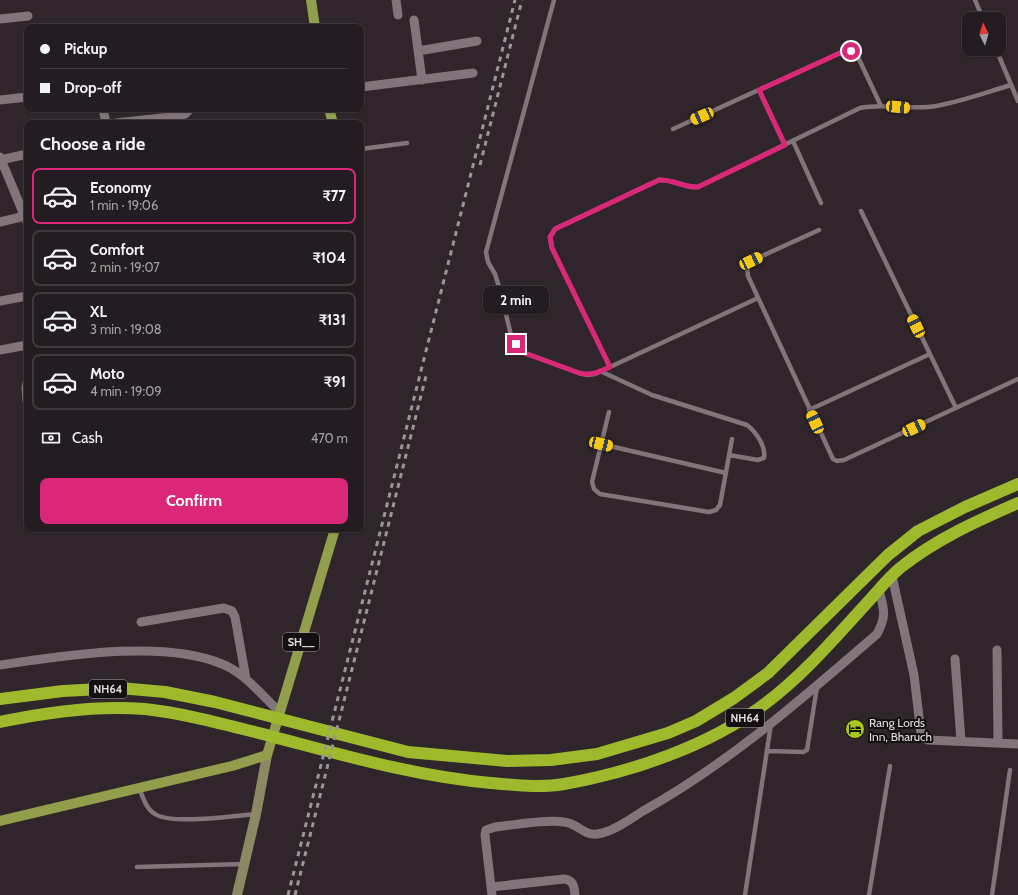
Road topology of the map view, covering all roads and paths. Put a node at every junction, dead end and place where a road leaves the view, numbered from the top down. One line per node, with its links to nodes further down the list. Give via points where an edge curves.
1 (311, 0): 10 (main road)
2 (396, 0): 6 (street)
3 (554, 0): 45 (lane, via 487,246 488,262 495,274 511,334 522,352 587,375)
4 (975, 0): 5 (lane)
5 (980, 12)
6 (398, 15)
7 (28, 16): 8 (street)
8 (0, 19)
9 (414, 20): 12 (street)
10 (315, 24)
11 (477, 41): 12 (street)
12 (418, 51): 15 (street)
13 (999, 56): 16 (lane)
14 (473, 73): 15 (street)
15 (422, 80): 17 (street)
16 (1011, 85): 21 (lane); 22 (lane, via 930,107)
17 (364, 87)
18 (759, 90): 22 (lane, via 840,53 851,51 858,56); 25 (lane); 28 (lane)
19 (24, 97): 20 (street)
20 (0, 100)
21 (1018, 101)
22 (881, 106): 26 (lane, via 860,108)
23 (187, 112): 24 (street, via 179,116)
24 (143, 120)
25 (673, 129)
26 (793, 141): 28 (lane); 32 (lane)
27 (407, 143): 29 (lane)
28 (785, 145): 44 (lane, via 698,187 688,188 668,179 659,180 555,229 550,237 552,248)
29 (364, 149)
30 (24, 155): 31 (street)
31 (0, 159): 34 (street)
32 (821, 203)
33 (861, 211): 43 (lane)
34 (24, 214)
35 (24, 219): 36 (street)
36 (0, 222)
37 (819, 230): 39 (lane, via 751,261 747,268 748,276)
38 (24, 297): 40 (street)
39 (758, 298): 44 (lane); 48 (lane)
40 (0, 301)
41 (24, 346): 42 (street)
42 (0, 350)
43 (930, 354): 47 (lane); 48 (lane)
44 (610, 367): 45 (lane)
45 (600, 371): 52 (lane, via 652,395 747,425 755,431 765,452 764,458 758,460)
46 (1018, 380): 47 (lane)
47 (956, 408): 48 (lane, via 837,461 833,459)
48 (810, 410)
49 (609, 412): 51 (lane)
50 (732, 439): 52 (lane)
51 (601, 444): 53 (lane); 53 (lane, via 592,482 594,489 600,494 709,512 716,510 720,505)
52 (729, 455): 53 (lane)
53 (726, 473)
54 (1018, 484): 65 (highway, NH64, via 918,531 888,555 768,673 734,698 696,721 668,733 597,754 551,760 507,761 408,752 214,702 165,692 120,688 63,690)
55 (1018, 503): 57 (highway, NH64, via 928,546)
56 (334, 532): 66 (main road, SH__)
57 (892, 576): 58 (highway, NH64); 69 (street, via 914,675 921,734 928,740)
58 (879, 590): 64 (street, via 884,606 884,621 877,634); 67 (highway, NH64, via 807,668 766,703 729,728 677,753 562,784 524,785 464,780 406,770 210,721 144,709 87,709)
59 (141, 622): 63 (street, via 224,608 232,611)
60 (997, 650): 70 (street)
61 (955, 659): 69 (street)
62 (0, 665): 63 (street, via 40,659 145,651 179,653 222,664)
63 (246, 679): 66 (street)
64 (817, 686): 68 (street); 72 (lane, via 807,750)
65 (0, 699)
66 (280, 712): 73 (main road, SH__)
67 (0, 722)
68 (772, 723): 72 (lane); 81 (street, via 668,797 602,833 586,833 575,825 561,821 486,830)
69 (961, 741): 70 (street)
70 (998, 743): 71 (street)
71 (1018, 744)
72 (768, 750): 84 (lane)
73 (267, 755): 76 (main road); 77 (main road)
74 (890, 766): 85 (lane)
75 (1010, 770): 86 (lane)
76 (139, 788): 77 (lane, via 147,807 162,818); 78 (main road)
77 (256, 814): 79 (main road)
78 (0, 821)
79 (243, 864): 80 (lane); 82 (main road)
80 (137, 867)
81 (491, 891): 83 (street, via 564,878 573,884)
82 (237, 895)
83 (575, 895)
84 (745, 895)
85 (869, 895)
86 (992, 895)

